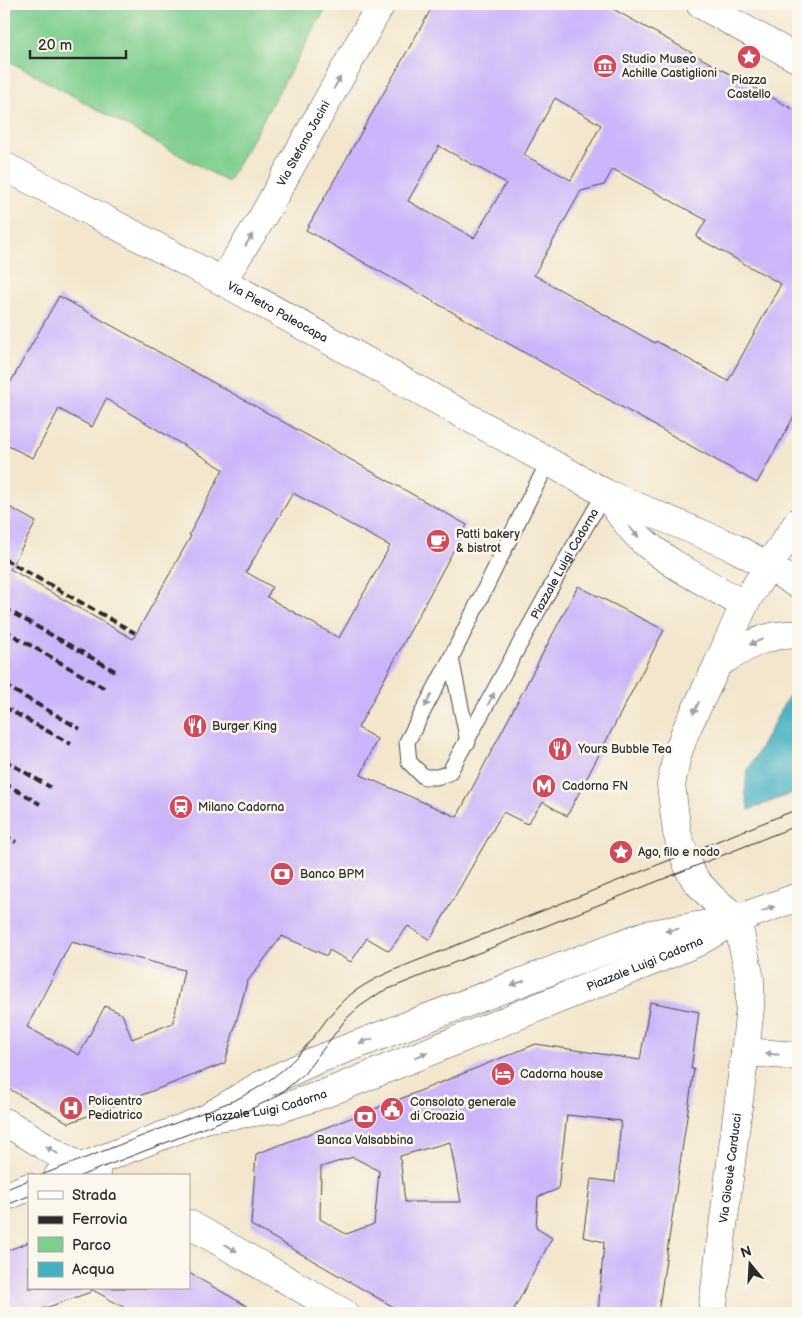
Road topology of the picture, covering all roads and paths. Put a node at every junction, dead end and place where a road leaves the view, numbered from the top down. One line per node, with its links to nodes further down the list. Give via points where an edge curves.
1 (381, 4): 5 (street, Via Stefano Jacini, one-way to 1, via 262,218)
2 (700, 4): 3 (street)
3 (798, 59)
4 (4, 166): 5 (street, Via Pietro Paleocapa)
5 (222, 281): 6 (street, Via Pietro Paleocapa)
6 (549, 462): 7 (street, Piazzale Luigi Cadorna); 13 (lane, Piazzale Luigi Cadorna)
7 (605, 493): 9 (street, Piazzale Luigi Cadorna); 11 (street, Piazzale Luigi Cadorna, one-way to 11, via 624,521 664,558); 15 (lane, Piazzale Luigi Cadorna, one-way to 7)
8 (798, 522): 9 (street)
9 (768, 566): 10 (street, Piazzale Luigi Cadorna); 11 (street)
10 (798, 585)
11 (744, 604): 14 (street)
12 (798, 635): 14 (street, one-way to 14, via 770,636)
13 (451, 658): 15 (lane); 15 (lane, Piazzale Luigi Cadorna, one-way to 15, via 407,742 409,762 424,777 437,778 449,773)
14 (718, 664): 17 (street, one-way to 17, via 686,730 671,785 677,832 688,868 713,899)
15 (468, 742)
16 (798, 897): 17 (street, Piazzale Luigi Cadorna, one-way to 16)
17 (737, 919): 18 (street, via 750,979); 21 (street, Piazzale Luigi Cadorna, via 664,957 324,1094 278,1109 208,1118)
18 (745, 1052): 19 (street, one-way to 18); 26 (street, Via Giosuè Carducci)
19 (798, 1056)
20 (4, 1122): 21 (street, one-way to 20, via 25,1133)
21 (78, 1173)
22 (28, 1187): 23 (street)
23 (4, 1197)
24 (190, 1225): 25 (street, one-way to 25)
25 (344, 1313)
26 (712, 1313)

